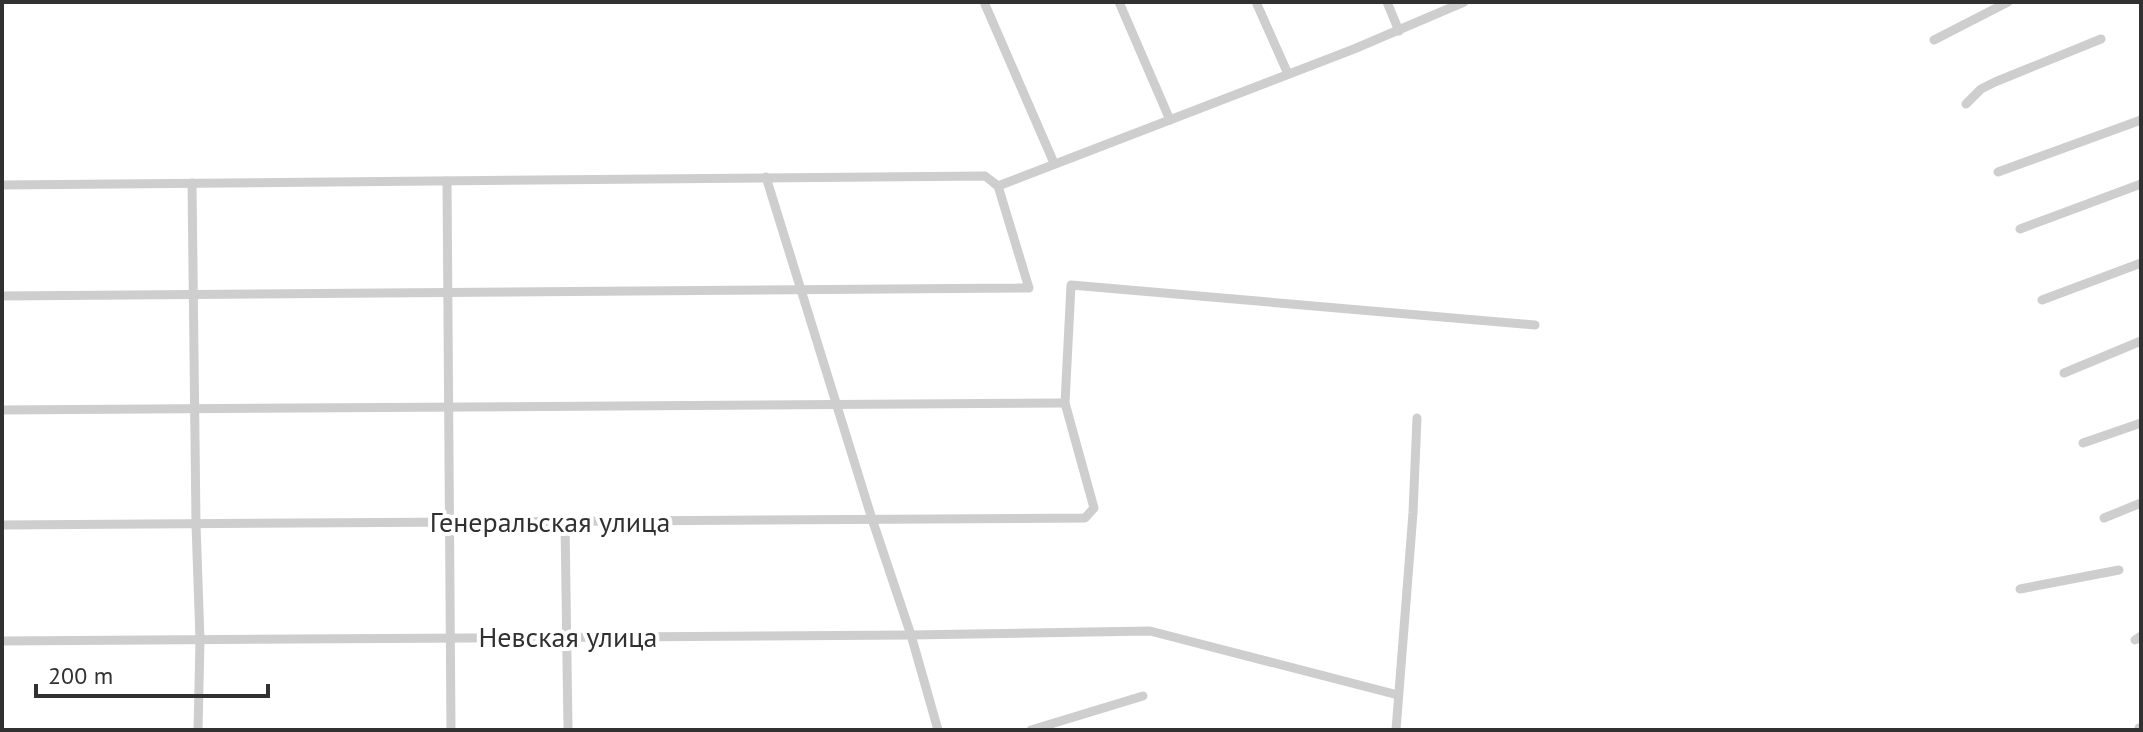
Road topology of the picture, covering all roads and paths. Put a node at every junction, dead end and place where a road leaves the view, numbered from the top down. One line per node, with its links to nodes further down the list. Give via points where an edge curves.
1 (984, 2): 14 (street)
2 (1119, 2): 12 (street)
3 (1256, 2): 10 (street)
4 (1387, 2): 7 (street)
5 (1464, 2): 7 (street)
6 (2008, 2): 9 (street)
7 (1399, 31): 10 (street)
8 (2101, 39): 11 (street, via 1995,82)
9 (1934, 40)
10 (1288, 74): 12 (street)
11 (1966, 104)
12 (1170, 120): 14 (street)
13 (2141, 120): 15 (street)
14 (1054, 163): 21 (street)
15 (1998, 172)
16 (766, 177): 17 (street); 21 (street, via 985,176); 24 (street)
17 (447, 181): 18 (street); 25 (street)
18 (192, 183): 20 (street); 26 (street)
19 (2141, 184): 22 (street)
20 (2, 185)
21 (998, 186): 24 (street, via 1029,288)
22 (2020, 229)
23 (2141, 263): 28 (street)
24 (802, 290): 25 (street); 32 (street)
25 (447, 292): 26 (street); 34 (street)
26 (194, 294): 27 (street); 35 (street)
27 (2, 296)
28 (2042, 300)
29 (1535, 325): 33 (street, via 1071,285)
30 (2141, 341): 31 (street)
31 (2064, 373)
32 (837, 403): 33 (street); 34 (street); 42 (street)
33 (1065, 403): 42 (street, Генеральская улица, via 1094,508 1085,518)
34 (448, 407): 35 (street); 44 (street)
35 (195, 409): 36 (street); 45 (street)
36 (2, 410)
37 (1417, 418): 54 (street)
38 (2141, 423): 39 (street)
39 (2083, 443)
40 (2141, 503): 41 (street)
41 (2104, 518)
42 (872, 519): 43 (street, Генеральская улица); 49 (street)
43 (565, 522): 44 (street, Генеральская улица); 51 (street)
44 (450, 523): 45 (street, Генеральская улица); 50 (street)
45 (196, 524): 46 (street, Генеральская улица); 52 (street)
46 (2, 525)
47 (2119, 570): 48 (street)
48 (2020, 589)
49 (911, 635): 51 (street, Невская улица); 54 (street, Невская улица, via 1150,631); 59 (street)
50 (450, 637): 51 (street, Невская улица); 52 (street, Невская улица); 57 (street)
51 (568, 637): 58 (street)
52 (200, 640): 53 (street, Невская улица); 56 (street)
53 (2, 641)
54 (1398, 695): 61 (street)
55 (1143, 696): 60 (street)
56 (198, 730)
57 (451, 730)
58 (568, 730)
59 (938, 730)
60 (1031, 730)
61 (1396, 730)

